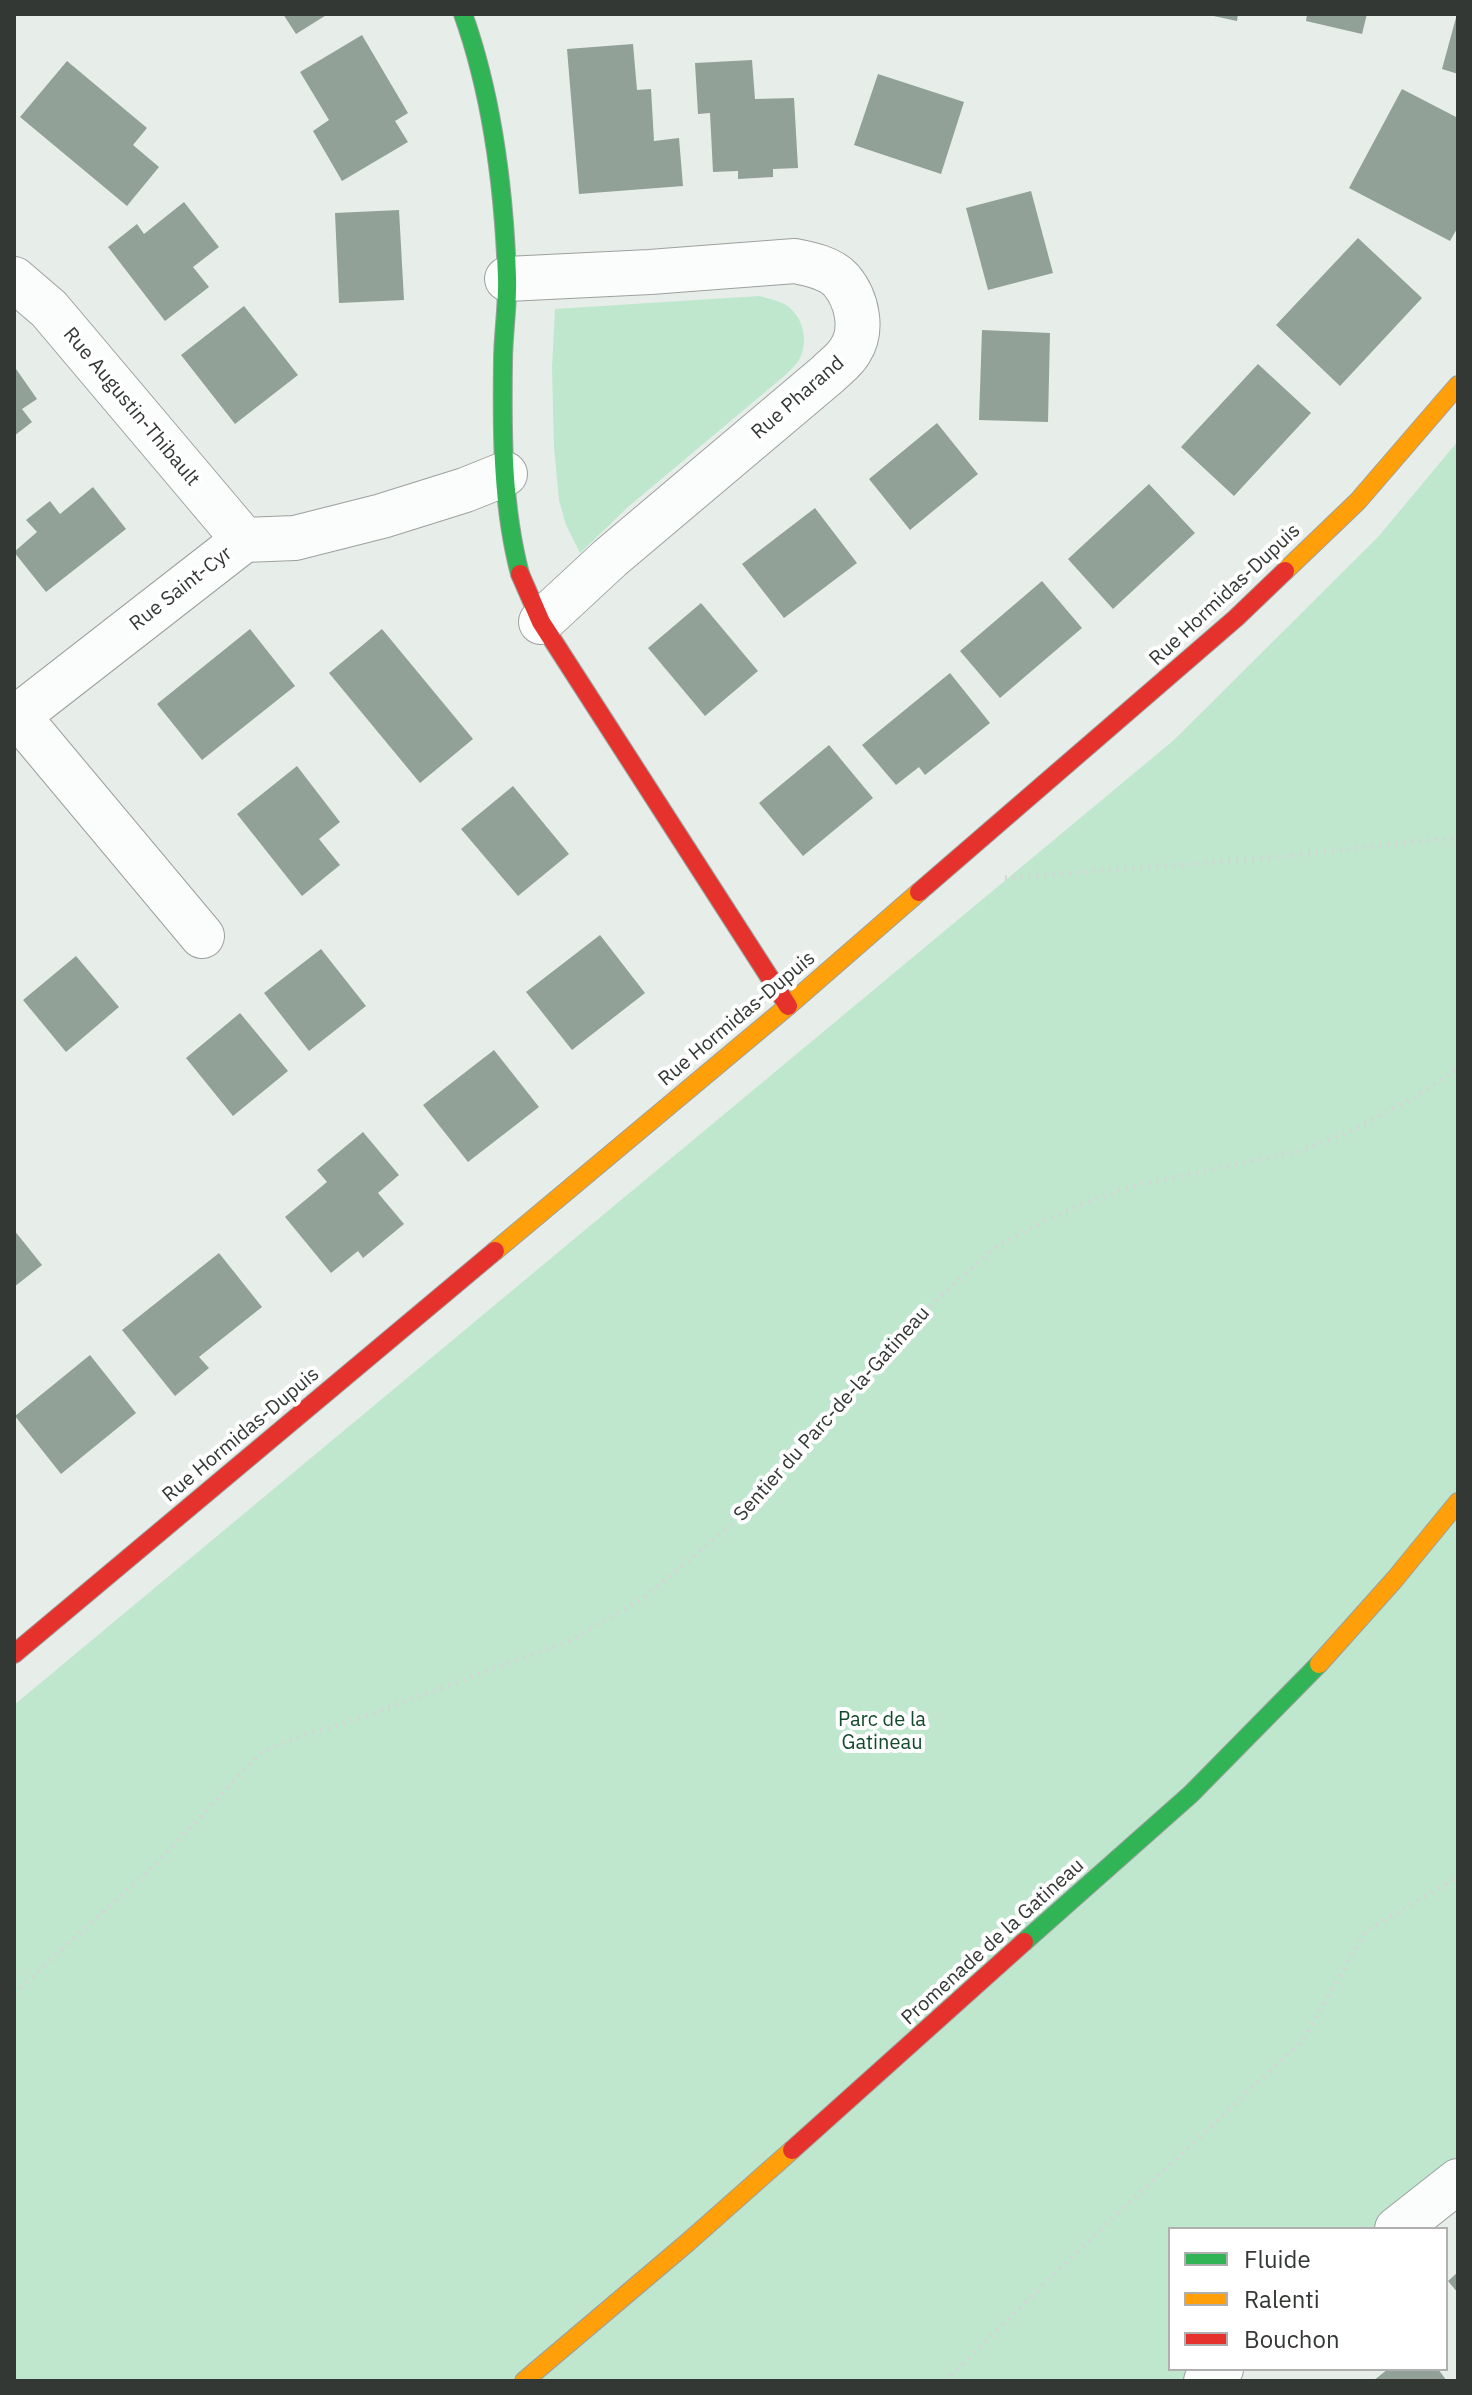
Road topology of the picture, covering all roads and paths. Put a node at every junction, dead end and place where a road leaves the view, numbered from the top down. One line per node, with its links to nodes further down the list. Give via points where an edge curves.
1 (463, 14): 3 (street, via 489,117)
2 (14, 279): 6 (street, Rue Augustin-Thibault, via 49,309)
3 (507, 279): 5 (street); 7 (street, Rue Pharand, via 795,261 840,279 855,306 858,330 850,351 828,374)
4 (1458, 385): 12 (street, Rue Hormidas-Dupuis, via 1358,501 1236,618)
5 (505, 474): 6 (street, Rue Saint-Cyr, via 382,516 295,538); 7 (street, via 513,547)
6 (244, 540): 8 (street, Rue Saint-Cyr)
7 (541, 622): 12 (street)
8 (16, 718): 11 (street, Rue Saint-Cyr)
9 (1458, 837): 10 (path)
10 (1001, 878)
11 (202, 936)
12 (788, 1006): 15 (street, Rue Hormidas-Dupuis)
13 (1458, 1068): 17 (path, Sentier du Parc-de-la-Gatineau, via 1351,1131 1300,1151 1138,1185 1048,1219 997,1246 936,1300 744,1514 642,1599 569,1641 260,1753 157,1863)
14 (1458, 1502): 20 (street, Promenade de la Gatineau, via 1340,1643 1191,1794 687,2243)
15 (14, 1654)
16 (1458, 1877): 21 (path, via 1366,1931 1303,2040)
17 (14, 1993)
18 (1458, 2181): 19 (street)
19 (1400, 2227)
20 (524, 2381)
21 (945, 2381)

